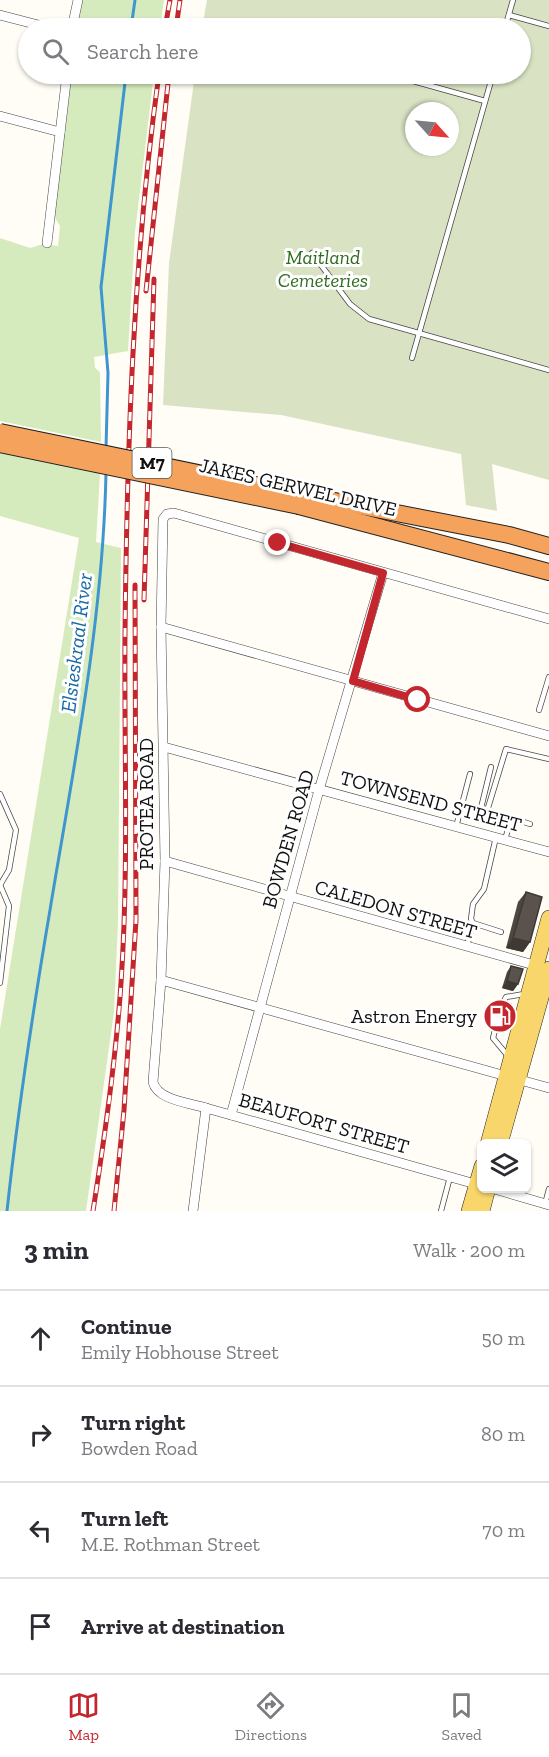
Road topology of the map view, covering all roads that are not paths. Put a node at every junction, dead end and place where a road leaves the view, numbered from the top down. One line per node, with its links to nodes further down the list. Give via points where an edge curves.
1 (78, 0): 5 (street)
2 (513, 0): 4 (lane)
3 (0, 15): 8 (street)
4 (509, 15): 6 (lane); 7 (lane)
5 (74, 18)
6 (508, 18)
7 (520, 18)
8 (18, 20)
9 (531, 21): 10 (lane)
10 (549, 26)
11 (66, 84): 16 (street)
12 (424, 84): 14 (lane)
13 (490, 84): 14 (lane)
14 (485, 101): 19 (lane)
15 (0, 116): 16 (street)
16 (60, 132): 17 (street)
17 (47, 243)
18 (312, 253): 19 (lane, via 360,313 380,324)
19 (418, 333): 20 (lane); 21 (lane)
20 (412, 358)
21 (549, 370)
22 (0, 432): 24 (highway, JAKES GERWEL DRIVE / M7, bridge)
23 (0, 444): 24 (highway, JAKES GERWEL DRIVE / M7, bridge)
24 (301, 501): 26 (highway, JAKES GERWEL DRIVE / M7); 28 (highway, JAKES GERWEL DRIVE / M7)
25 (549, 532): 26 (highway)
26 (509, 535): 27 (highway, JAKES GERWEL DRIVE / M7)
27 (549, 546)
28 (549, 572)
29 (383, 573): 30 (street); 31 (street, PROTEA ROAD, via 174,513 164,516 162,522); 33 (street, BOWDEN ROAD)
30 (549, 619)
31 (161, 627): 33 (street); 36 (street, PROTEA ROAD)
32 (549, 678): 34 (lane)
33 (353, 681): 35 (street); 40 (street, BOWDEN ROAD)
34 (539, 710)
35 (549, 736)
36 (164, 747): 40 (street, TOWNSEND STREET); 48 (street, PROTEA ROAD)
37 (549, 759): 42 (lane, via 506,749)
38 (491, 767): 42 (lane, via 480,804)
39 (470, 774): 45 (lane)
40 (319, 790): 45 (street, TOWNSEND STREET); 50 (street, BOWDEN ROAD)
41 (0, 794): 49 (lane, via 16,830 9,870)
42 (487, 811): 43 (lane)
43 (511, 818): 44 (lane); 46 (lane)
44 (530, 824)
45 (456, 827): 46 (street, TOWNSEND STREET)
46 (500, 838): 47 (street, TOWNSEND STREET); 52 (lane, via 483,892 473,904)
47 (549, 852)
48 (165, 861): 50 (street, CALEDON STREET); 56 (street, PROTEA ROAD)
49 (0, 885): 57 (lane, via 9,906)
50 (290, 898): 54 (street, CALEDON STREET); 60 (street, BOWDEN ROAD)
51 (549, 918): 55 (main road)
52 (474, 923): 53 (lane); 54 (lane)
53 (501, 932)
54 (466, 948): 55 (street, CALEDON STREET)
55 (545, 968): 58 (main road); 62 (main road)
56 (161, 980): 60 (street); 64 (street, PROTEA ROAD, via 153,1082)
57 (0, 983)
58 (530, 993): 59 (lane, via 509,996); 62 (main road)
59 (502, 1005)
60 (260, 1008): 62 (street); 66 (street, BOWDEN ROAD)
61 (496, 1026): 62 (lane, via 493,1038)
62 (512, 1072): 63 (street); 67 (main road); 68 (main road)
63 (549, 1088)
64 (157, 1092): 65 (street, BEAUFORT STREET)
65 (206, 1108): 66 (street, BEAUFORT STREET); 76 (street)
66 (231, 1115): 69 (street, BEAUFORT STREET)
67 (489, 1139)
68 (501, 1139)
69 (450, 1177): 70 (street, BEAUFORT STREET); 77 (lane)
70 (477, 1185)
71 (549, 1189): 75 (lane)
72 (480, 1193): 78 (main road)
73 (484, 1193): 79 (main road)
74 (506, 1193): 75 (street, BEAUFORT STREET)
75 (547, 1204)
76 (193, 1211)
77 (441, 1211)
78 (469, 1211)
79 (482, 1211)

